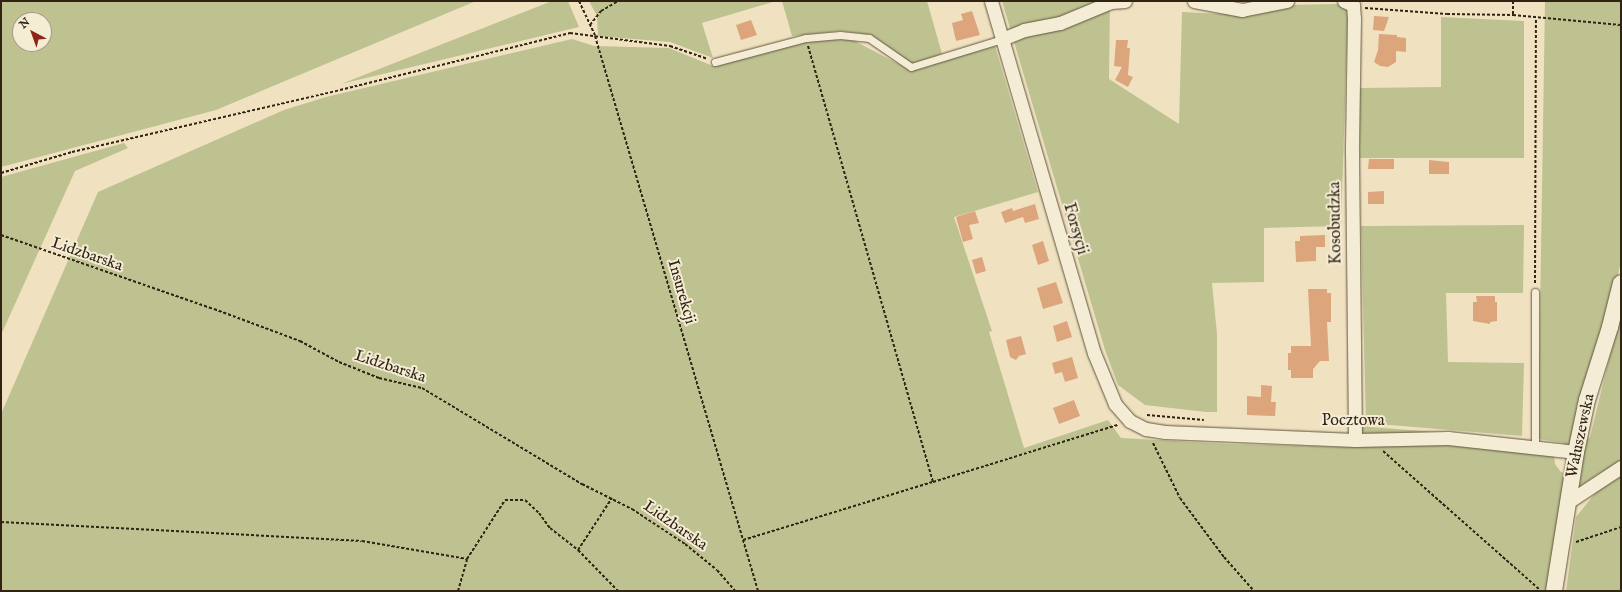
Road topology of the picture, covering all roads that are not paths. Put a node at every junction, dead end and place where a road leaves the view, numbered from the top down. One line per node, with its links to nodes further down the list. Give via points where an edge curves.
1 (991, 1): 6 (street, Forsycji)
2 (1125, 1): 6 (street, via 1112,2 1060,23 1024,30)
3 (1194, 1): 4 (street, via 1242,10)
4 (1287, 1)
5 (1349, 3): 11 (street, Kosobudzka)
6 (1002, 39): 7 (lane, via 911,67 869,38 840,35 806,38); 10 (street, Forsycji, via 1094,353 1115,404)
7 (715, 62)
8 (1621, 284): 13 (street, Wałuszewska, via 1587,400)
9 (1535, 292): 12 (lane)
10 (1130, 421): 11 (street, Pocztowa, via 1146,429 1166,432)
11 (1355, 440): 12 (street, Pocztowa, via 1448,438)
12 (1535, 447): 13 (street, Pocztowa)
13 (1576, 452): 15 (street, Wałuszewska)
14 (1621, 467): 15 (street)
15 (1568, 502): 16 (street, Wałuszewska)
16 (1554, 591)

